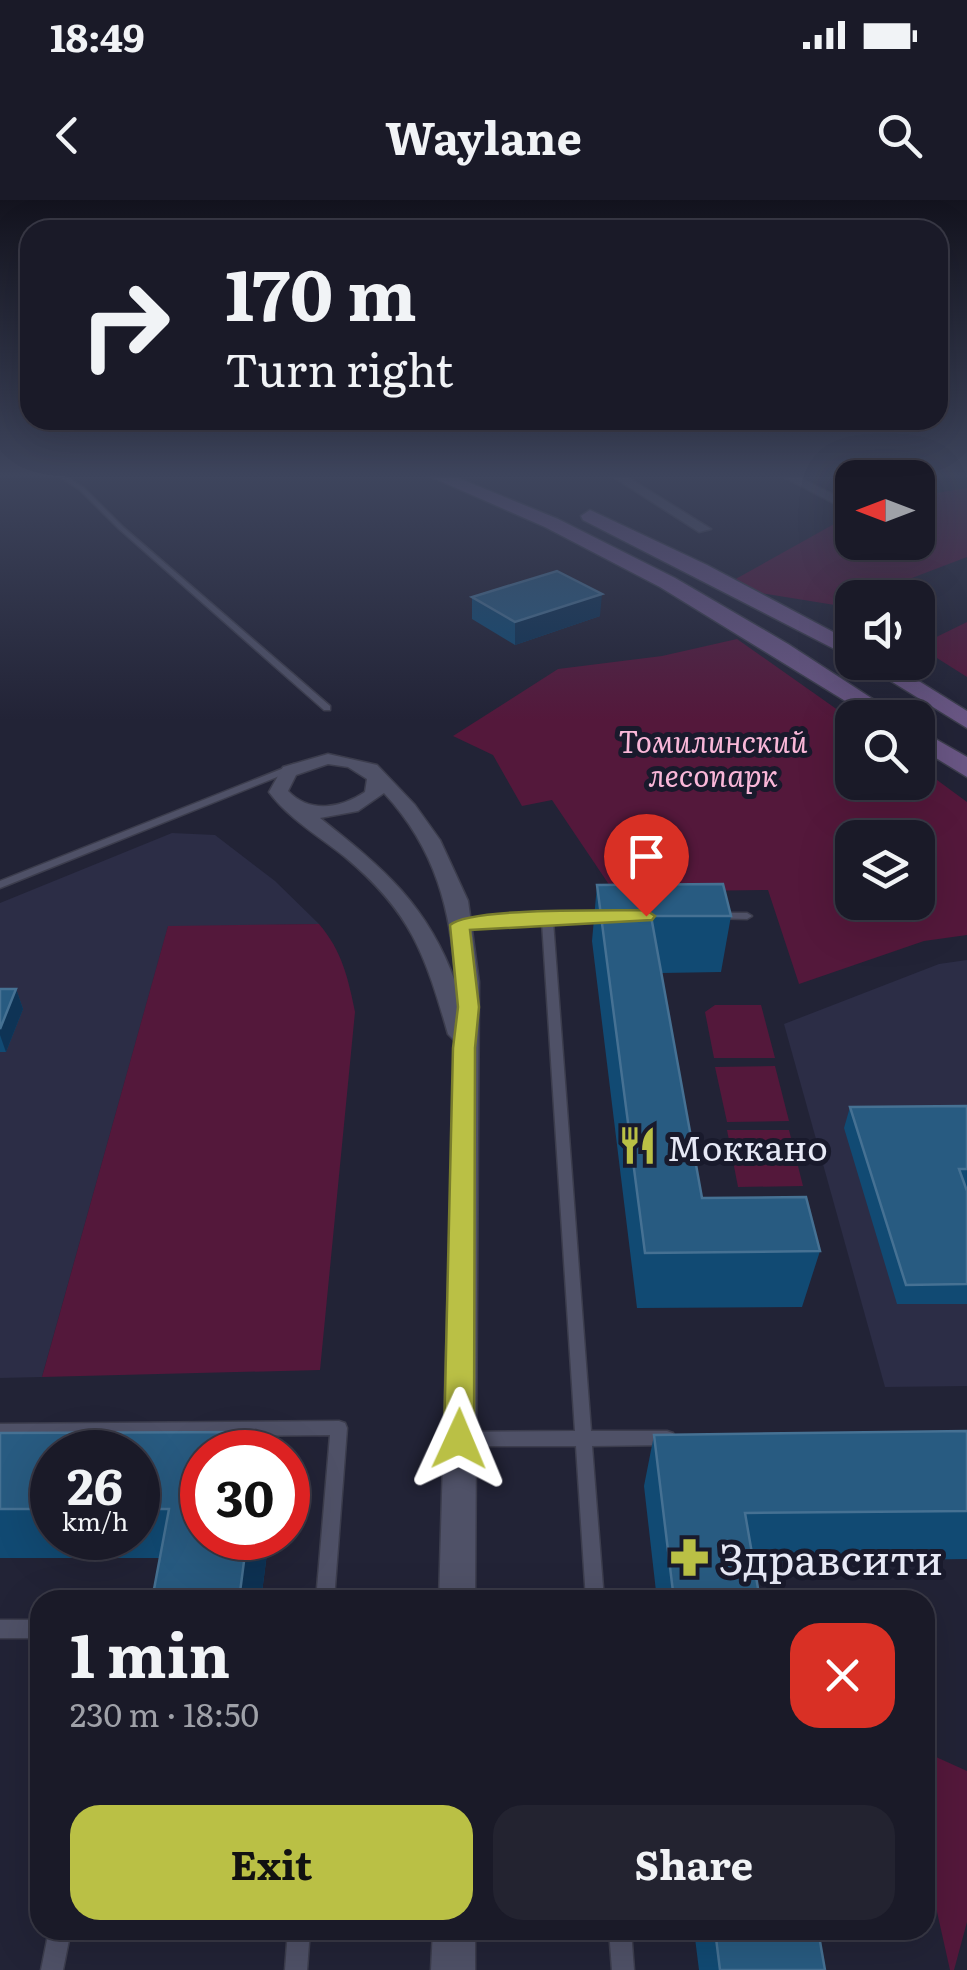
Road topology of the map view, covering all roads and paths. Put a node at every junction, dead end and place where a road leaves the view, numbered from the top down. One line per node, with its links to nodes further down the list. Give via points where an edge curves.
1 (152, 556): 7 (lane)
2 (618, 556): 6 (main road, via 719,608)
3 (675, 556): 4 (main road)
4 (835, 642)
5 (900, 680): 8 (main road)
6 (862, 700)
7 (326, 708)
8 (967, 721)
9 (935, 747): 11 (main road)
10 (296, 766): 12 (street, via 328,759); 13 (street, via 278,792); 14 (lane)
11 (967, 768)
12 (370, 770): 13 (street, via 377,787 365,801 325,812); 19 (street, via 432,840 454,890)
13 (295, 807): 20 (street, via 408,907 438,963)
14 (0, 884)
15 (616, 916): 18 (lane)
16 (690, 916): 17 (lane)
17 (746, 916)
18 (547, 918): 19 (lane); 22 (lane)
19 (460, 925): 20 (street, via 468,982)
20 (464, 1048): 24 (street)
21 (0, 1431): 25 (lane, via 339,1428)
22 (583, 1438): 23 (lane); 24 (lane); 27 (lane)
23 (682, 1438)
24 (459, 1439): 26 (street)
25 (326, 1590)
26 (457, 1590)
27 (594, 1590)
28 (30, 1628): 29 (lane)
29 (0, 1629)
30 (58, 1940): 34 (lane)
31 (298, 1940): 35 (lane)
32 (454, 1940): 36 (street)
33 (621, 1940): 37 (lane)
34 (52, 1970)
35 (296, 1970)
36 (453, 1970)
37 (623, 1970)

